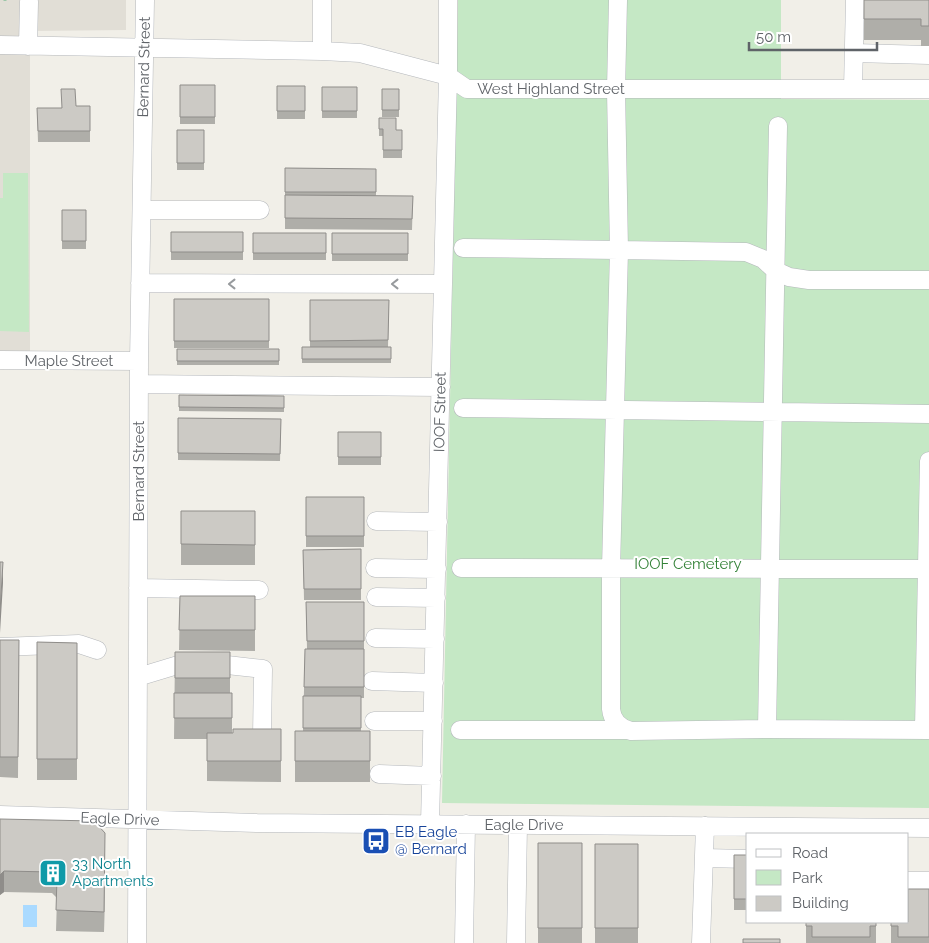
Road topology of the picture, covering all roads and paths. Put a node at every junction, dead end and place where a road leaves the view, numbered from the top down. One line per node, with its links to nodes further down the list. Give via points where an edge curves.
1 (145, 0): 9 (street, Bernard Street)
2 (322, 0): 10 (street)
3 (448, 0): 13 (street, IOOF Street)
4 (618, 0): 16 (street)
5 (856, 0): 11 (street)
6 (29, 2): 8 (street)
7 (0, 45): 8 (street, West Highland Street)
8 (28, 46): 9 (street, West Highland Street)
9 (144, 47): 10 (street, West Highland Street); 18 (street, Bernard Street)
10 (322, 51): 13 (street, West Highland Street, via 360,53)
11 (854, 53): 12 (street); 14 (street)
12 (929, 55)
13 (448, 76): 16 (street, West Highland Street, via 467,89); 25 (street, IOOF Street)
14 (853, 89): 15 (street, West Highland Street); 16 (street, West Highland Street)
15 (929, 89)
16 (616, 90): 21 (street)
17 (778, 126): 22 (street)
18 (142, 210): 19 (street); 24 (street, Bernard Street)
19 (260, 210)
20 (463, 248): 21 (street)
21 (619, 250): 22 (street, via 746,252 763,259); 31 (street)
22 (776, 271): 23 (street, via 809,280); 32 (street)
23 (929, 280)
24 (140, 283): 25 (street, one-way to 24); 27 (street, Bernard Street)
25 (443, 284): 29 (street, IOOF Street)
26 (0, 360): 27 (street, Maple Street)
27 (139, 361): 28 (street, Bernard Street)
28 (139, 384): 29 (street); 43 (street, Bernard Street)
29 (441, 387): 36 (street, IOOF Street)
30 (463, 408): 31 (street)
31 (616, 410): 32 (street); 42 (street)
32 (773, 412): 33 (street); 40 (street)
33 (929, 414)
34 (929, 461): 41 (street)
35 (376, 521): 36 (street)
36 (438, 522): 39 (street, IOOF Street)
37 (375, 568): 39 (street)
38 (461, 568): 42 (street)
39 (436, 569): 46 (street, IOOF Street)
40 (770, 569): 41 (street); 42 (street); 56 (street)
41 (928, 569): 59 (street)
42 (612, 570): 58 (street, via 610,709 614,720)
43 (138, 588): 44 (street); 51 (street, Bernard Street)
44 (259, 590)
45 (376, 598): 46 (street)
46 (436, 598): 48 (street, IOOF Street)
47 (376, 638): 48 (street)
48 (435, 639): 53 (street, IOOF Street)
49 (0, 647): 50 (street, via 79,644)
50 (97, 650)
51 (138, 677): 60 (street, via 181,664 263,669); 64 (street, Bernard Street)
52 (372, 681): 53 (street)
53 (434, 683): 55 (street, IOOF Street)
54 (374, 721): 55 (street)
55 (433, 721): 62 (street, IOOF Street)
56 (767, 729): 58 (street); 59 (street)
57 (460, 730): 58 (street)
58 (627, 730)
59 (926, 730)
60 (262, 737)
61 (379, 774): 62 (street)
62 (432, 776): 65 (street, IOOF Street)
63 (0, 815): 64 (street, Eagle Drive)
64 (137, 819): 65 (street, Eagle Drive); 76 (street, Bernard Street)
65 (430, 824): 66 (street, Eagle Drive)
66 (466, 824): 67 (street, Eagle Drive); 77 (street)
67 (518, 824): 68 (street, Eagle Drive); 78 (street)
68 (705, 826): 70 (street, Eagle Drive); 72 (street)
69 (929, 828): 71 (street, Eagle Drive)
70 (773, 830): 71 (street, Eagle Drive)
71 (885, 831)
72 (704, 858): 73 (street); 79 (street)
73 (746, 859)
74 (909, 881): 75 (street)
75 (929, 881)
76 (137, 943)
77 (464, 943)
78 (516, 943)
79 (701, 943)

